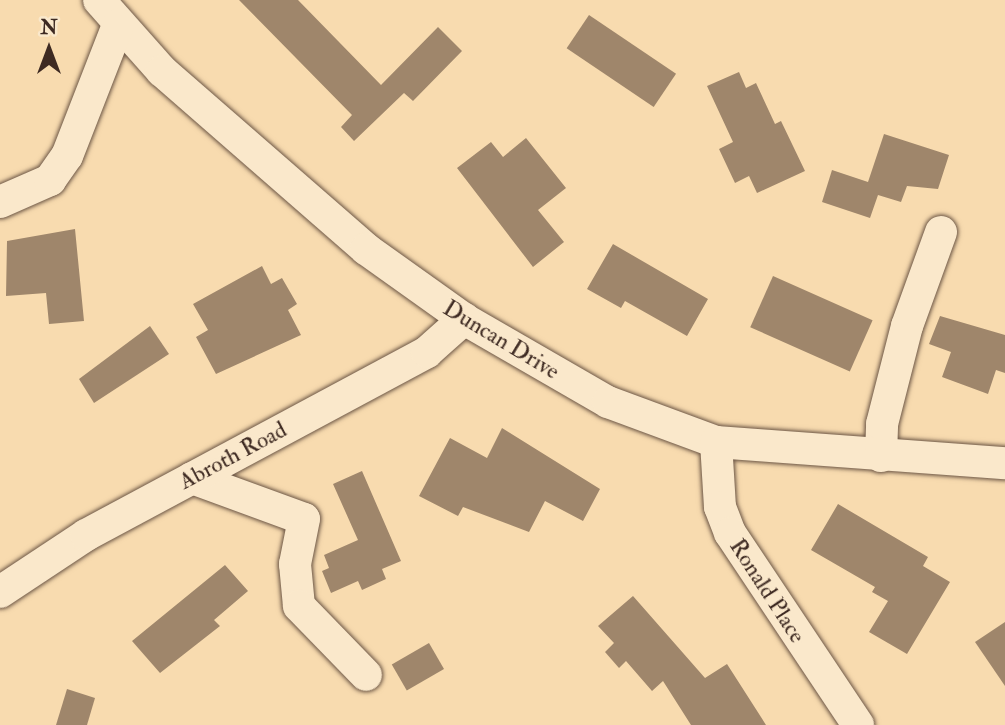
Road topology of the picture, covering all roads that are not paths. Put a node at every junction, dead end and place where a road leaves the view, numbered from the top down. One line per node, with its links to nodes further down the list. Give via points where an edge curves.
1 (99, 0): 2 (street, Duncan Drive)
2 (118, 25): 3 (street, via 67,156 50,180); 5 (street, Duncan Drive, via 366,249)
3 (0, 202)
4 (941, 232): 7 (street, via 907,326 882,424)
5 (464, 319): 6 (street, Duncan Drive, via 608,402); 9 (street, Abroth Road, via 427,352)
6 (716, 442): 7 (street, Duncan Drive); 12 (street, Ronald Place, via 720,507 730,533)
7 (881, 456): 8 (street, Duncan Drive)
8 (1005, 463)
9 (192, 478): 10 (street, Abroth Road, via 86,535); 11 (street, via 304,519 295,564 299,606)
10 (0, 592)
11 (366, 675)
12 (858, 725)

